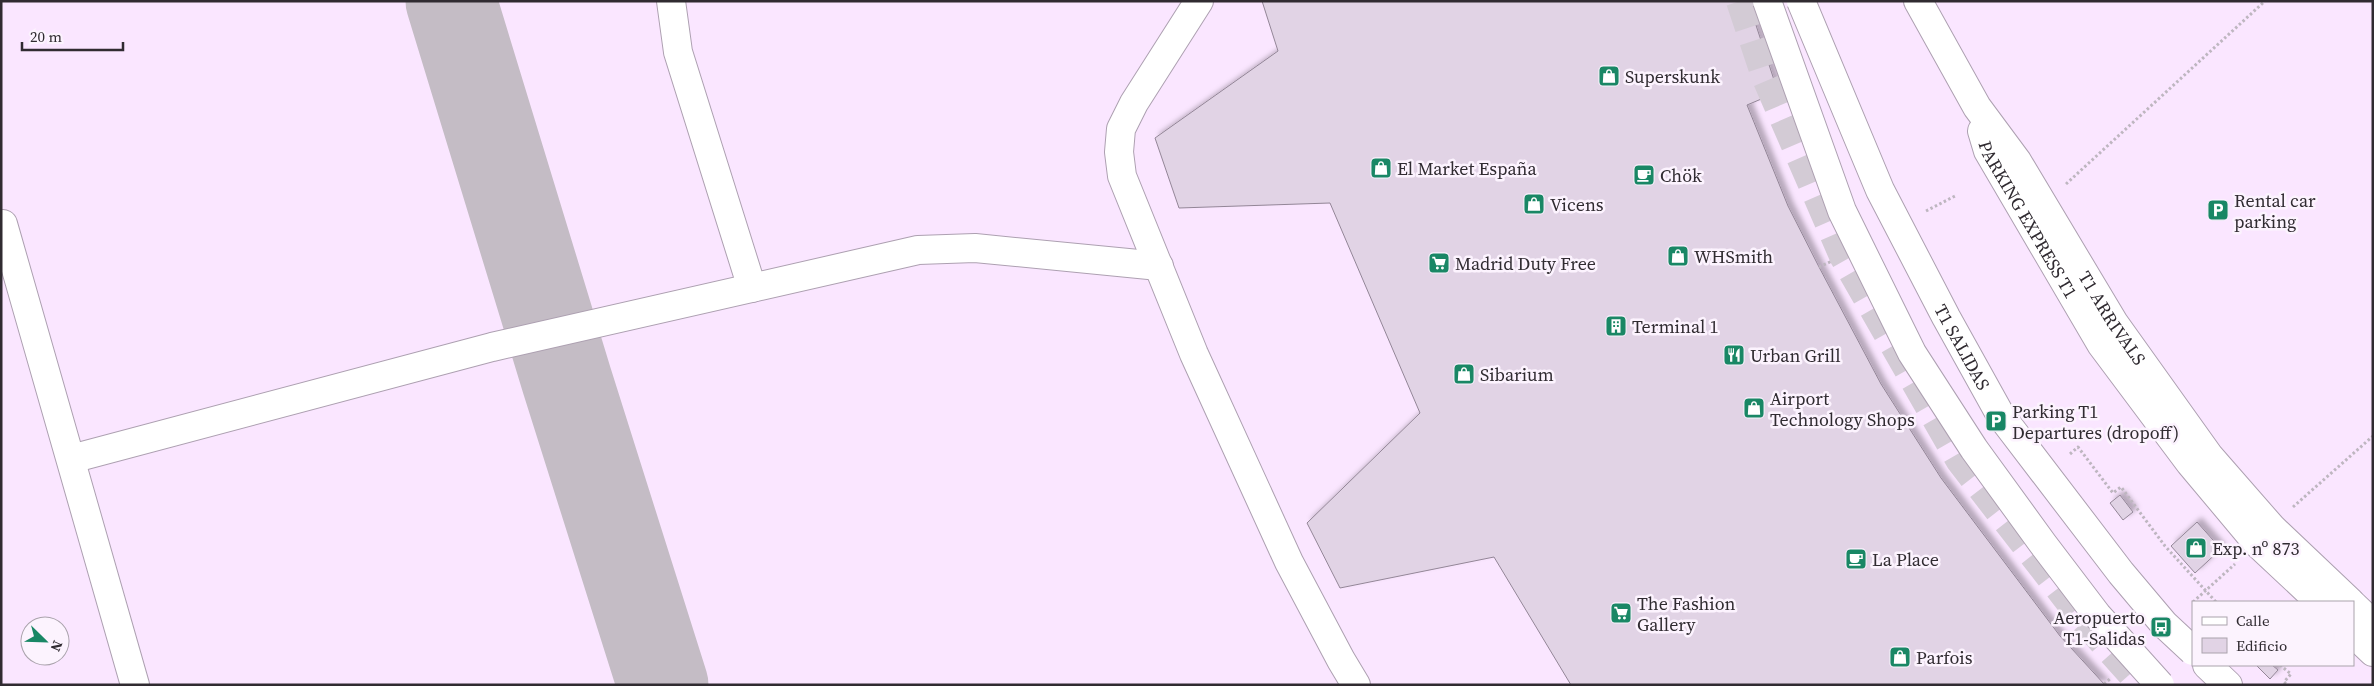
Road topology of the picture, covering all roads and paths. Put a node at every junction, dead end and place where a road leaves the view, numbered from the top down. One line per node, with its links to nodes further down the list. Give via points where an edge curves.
1 (671, 1): 11 (street, via 678,52)
2 (1199, 1): 10 (street, via 1121,129 1122,176)
3 (1767, 1): 26 (street, bridge, via 1842,211 1912,353 1974,449 2043,544 2097,615)
4 (1801, 1): 20 (street, T1 SALIDAS, bridge, via 1880,190 2001,416 2121,573 2164,624)
5 (1918, 1): 7 (street, T1 ARRIVALS)
6 (2265, 1): 8 (path)
7 (1978, 107): 15 (street, PARKING EXPRESS T1, via 1984,142 2101,344 2190,463 2257,543); 16 (street, T1 ARRIVALS, via 2017,161 2114,324 2209,456 2272,528)
8 (2061, 190)
9 (3, 224): 13 (street)
10 (1159, 266): 11 (street, via 975,248 918,250); 25 (street, via 1194,354 1289,562)
11 (752, 288): 13 (street, via 492,347)
12 (2066, 456): 14 (path, via 2078,448 2113,493 2121,487 2165,546)
13 (71, 459): 24 (street)
14 (2215, 601)
15 (2319, 601)
16 (2349, 601)
17 (2354, 606): 18 (street)
18 (2373, 624)
19 (2354, 634): 21 (street)
20 (2192, 650)
21 (2373, 652)
22 (2208, 666): 27 (street)
23 (2281, 666): 28 (path, via 2291,674 2284,682)
24 (135, 685)
25 (1356, 685)
26 (2160, 685)
27 (2228, 685)
28 (2287, 685)

